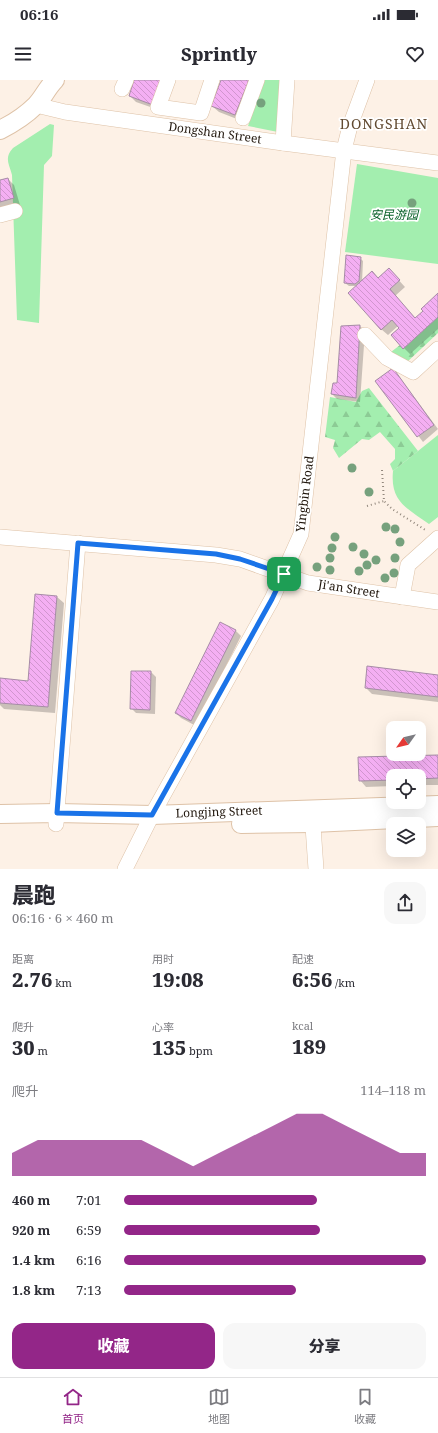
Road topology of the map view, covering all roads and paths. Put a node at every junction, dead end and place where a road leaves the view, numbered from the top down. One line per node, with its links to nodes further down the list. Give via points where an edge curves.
1 (55, 80): 7 (main road)
2 (168, 80): 3 (street, via 158,107 201,113)
3 (212, 80)
4 (257, 80): 8 (street)
5 (287, 80): 10 (street)
6 (367, 80): 11 (street, Yingbin Road)
7 (36, 105): 9 (main road); 10 (street, Dongshan Street, via 65,112)
8 (243, 118)
9 (0, 130)
10 (283, 143): 11 (street, Dongshan Street)
11 (344, 150): 12 (street, Dongshan Street); 23 (street, Yingbin Road, via 301,534)
12 (438, 163)
13 (15, 211): 14 (street)
14 (0, 215)
15 (365, 336): 16 (street, via 387,358 413,372)
16 (438, 349)
17 (382, 470): 18 (path)
18 (384, 501): 19 (path); 21 (path, via 392,509)
19 (367, 506)
20 (0, 536): 22 (street, Ji'an Street)
21 (438, 538): 24 (street, via 408,565)
22 (78, 543): 23 (street, Ji'an Street, via 216,554); 30 (street)
23 (284, 574): 24 (street, Ji'an Street, via 308,583); 31 (street, Yingbin Road)
24 (402, 597): 25 (street, Ji'an Street)
25 (438, 602)
26 (438, 805): 28 (main road, Longjing Street)
27 (0, 814): 30 (main road, Longjing Street)
28 (312, 816): 29 (main road, Longjing Street); 31 (main road, Longjing Street); 34 (street)
29 (438, 817)
30 (57, 819): 31 (main road, Longjing Street); 32 (main road, Longjing Street)
31 (149, 820): 33 (street, Yingbin Road)
32 (0, 826)
33 (125, 869)
34 (316, 869)

